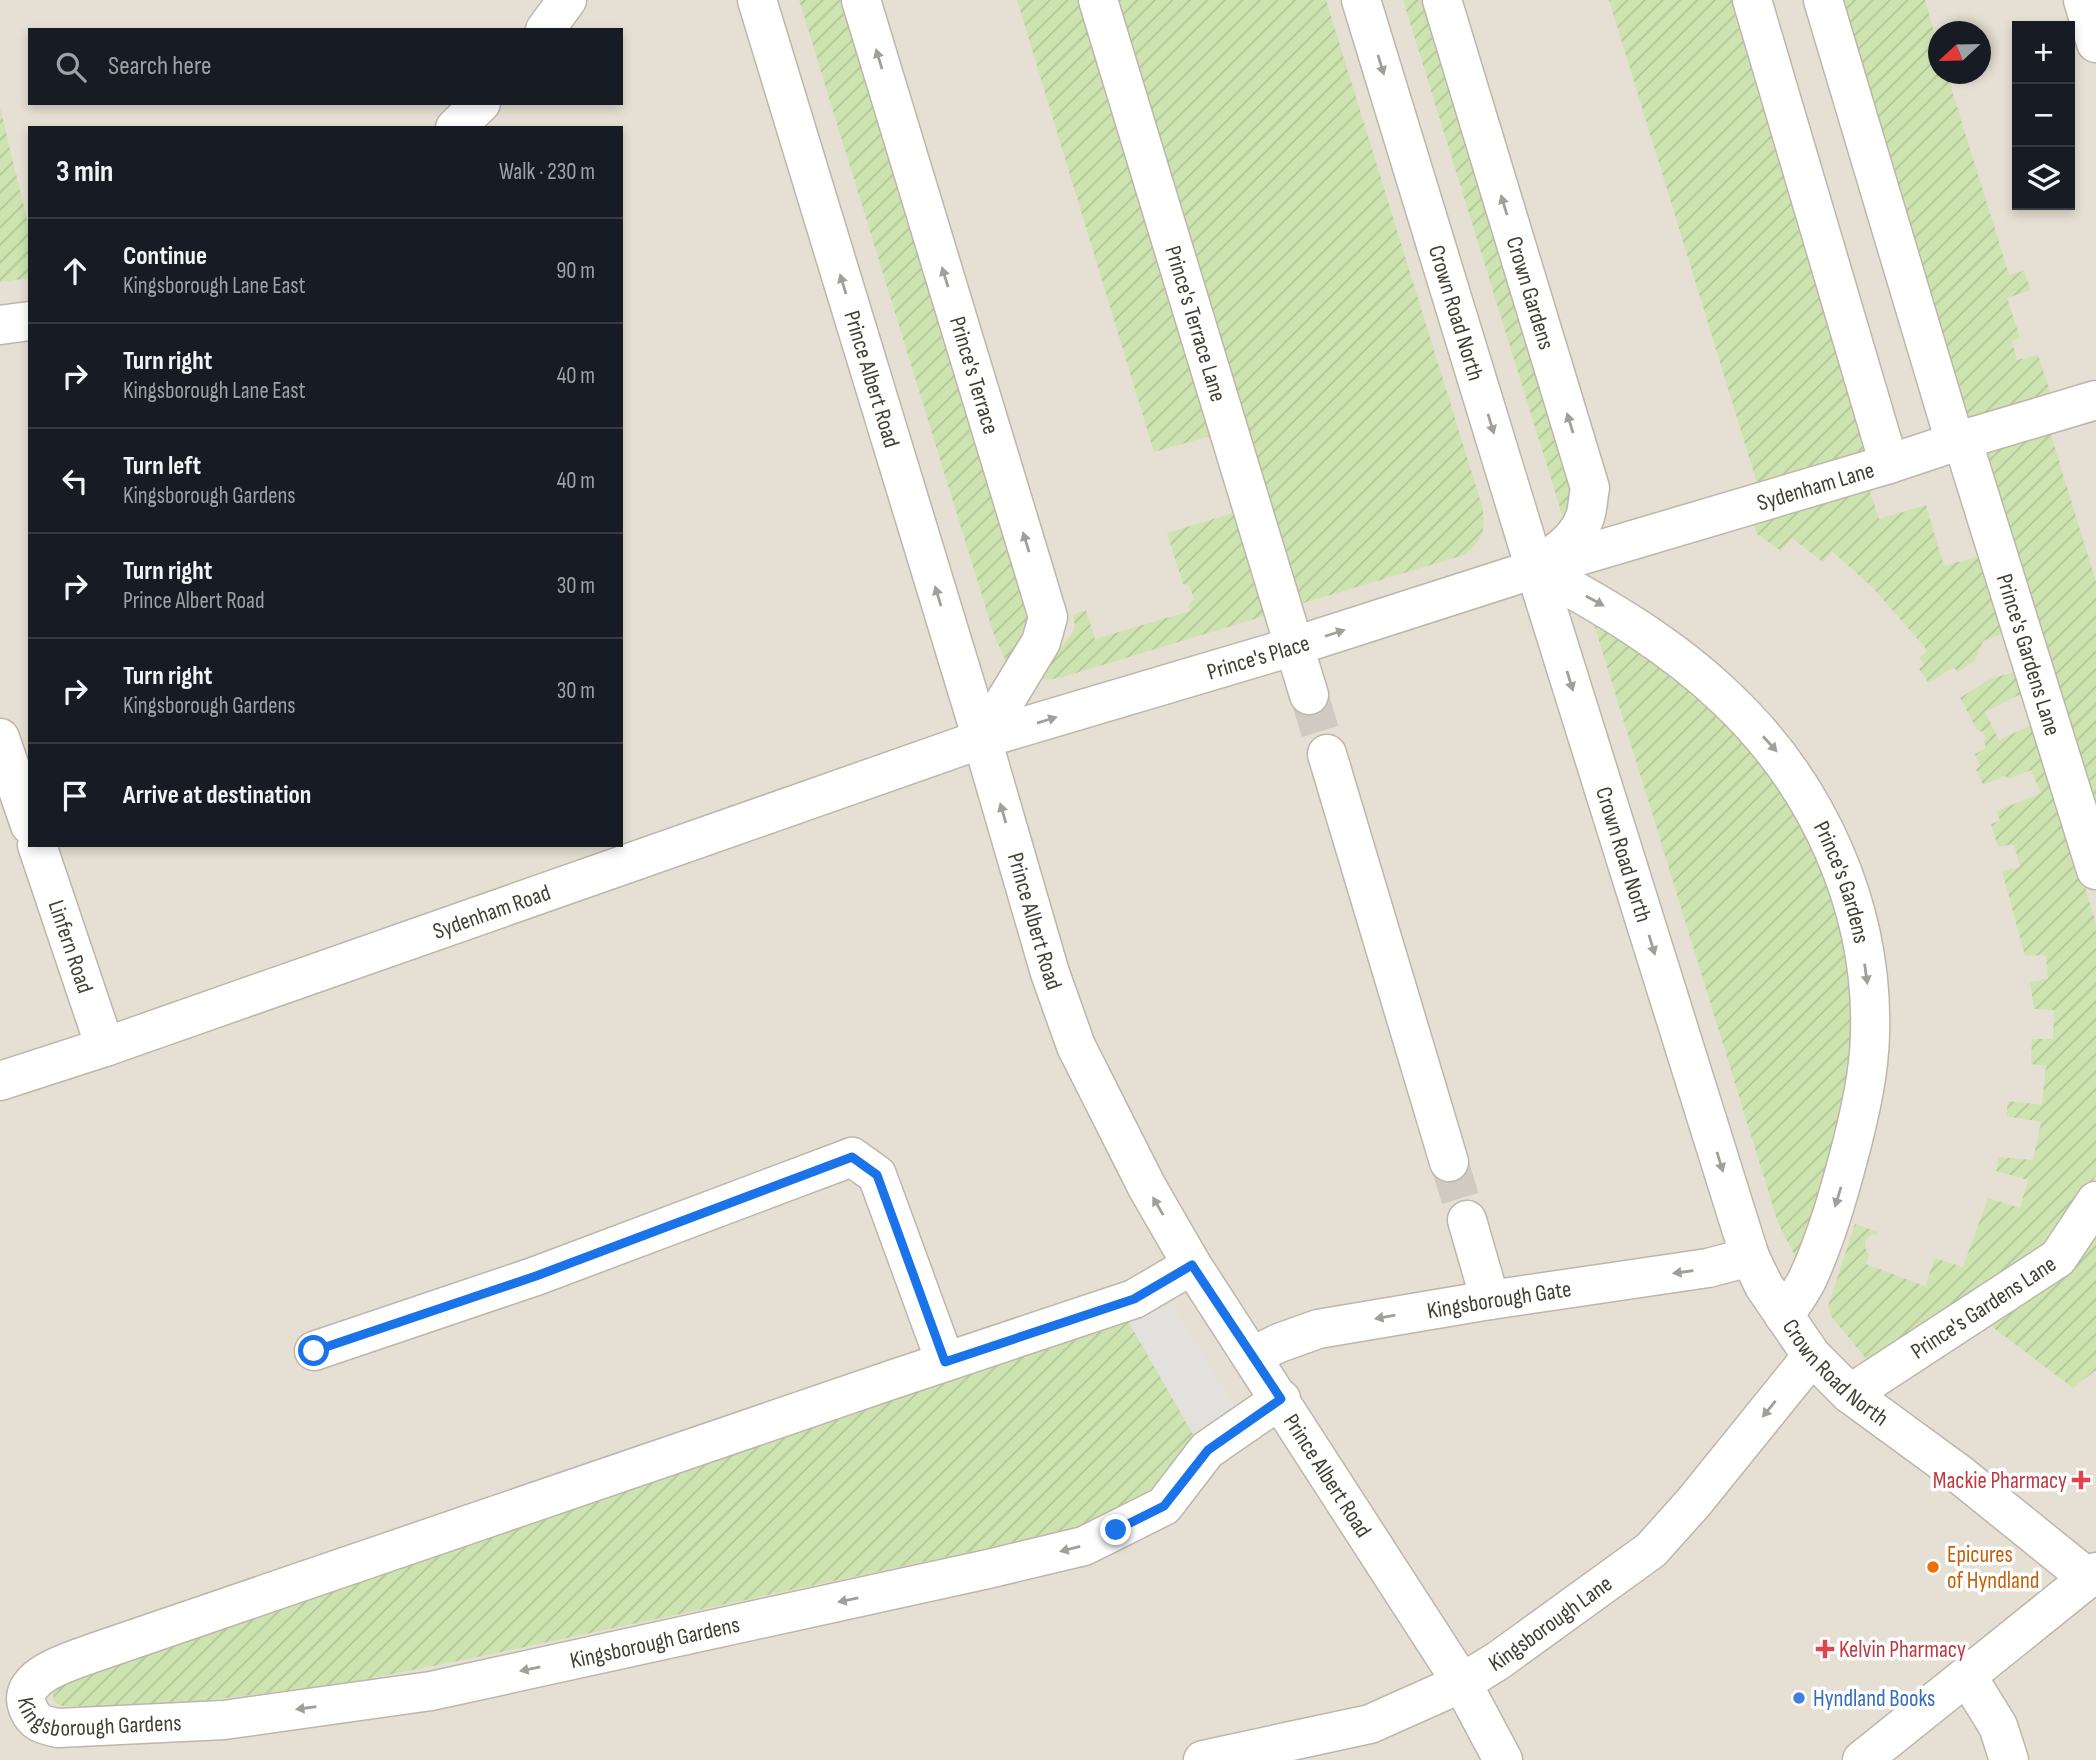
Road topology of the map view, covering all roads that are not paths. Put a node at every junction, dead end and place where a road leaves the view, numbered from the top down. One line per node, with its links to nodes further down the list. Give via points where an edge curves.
1 (567, 0): 10 (street)
2 (757, 0): 23 (street, Prince Albert Road, one-way to 2)
3 (862, 0): 23 (street, Prince's Terrace, one-way to 3, via 1041,642 1048,617)
4 (1098, 0): 20 (street, Prince's Terrace Lane)
5 (1362, 0): 19 (street, Crown Road North, one-way to 19)
6 (1442, 0): 19 (street, Crown Gardens, one-way to 6, via 1576,533 1585,517 1590,488)
7 (1752, 0): 18 (street)
8 (1823, 0): 17 (street, Prince's Gardens Lane)
9 (2083, 0): 11 (street)
10 (546, 28)
11 (2096, 43)
12 (479, 105): 13 (street)
13 (457, 126)
14 (28, 321): 15 (street)
15 (0, 325)
16 (2096, 400): 17 (street, Sydenham Lane)
17 (1955, 442): 18 (street, Sydenham Lane); 27 (street, Prince's Gardens Lane, via 1968,456)
18 (1889, 464): 19 (street, Sydenham Lane)
19 (1535, 569): 20 (street, Prince's Place, one-way to 19); 33 (street, Crown Road North, one-way to 33); 36 (street, Prince's Gardens, one-way to 36, via 1604,606 1727,698 1778,753 1825,828 1839,861 1861,936 1868,988 1866,1082 1838,1199 1807,1281)
20 (1295, 646): 21 (street, Prince's Terrace Lane); 23 (street, Prince's Place, one-way to 20)
21 (1309, 695)
22 (0, 738): 25 (street)
23 (982, 739): 28 (street, Sydenham Road); 34 (street, Prince Albert Road, one-way to 23, via 1146,1186 1076,1046)
24 (1327, 754): 30 (street)
25 (28, 819)
26 (38, 847): 28 (street, Linfern Road)
27 (2096, 870)
28 (105, 1047): 29 (street, Sydenham Road)
29 (0, 1081)
30 (1449, 1161)
31 (2096, 1201): 41 (street, Prince's Gardens Lane, via 2058,1258)
32 (1467, 1220): 35 (street)
33 (1749, 1257): 35 (street, Kingsborough Gate, one-way to 35, via 1709,1268); 36 (street, Crown Road North)
34 (1192, 1265): 38 (street, Prince Albert Road); 40 (street, Kingsborough Gardens, via 1134,1299)
35 (1490, 1300): 38 (street, Kingsborough Gate, one-way to 38, via 1318,1329)
36 (1784, 1315): 39 (street, Crown Road North)
37 (314, 1351): 40 (street, via 536,1276 852,1157 877,1175)
38 (1253, 1356): 42 (street, Prince Albert Road)
39 (1812, 1356): 41 (street, Crown Road North); 45 (street, Kingsborough Lane, one-way to 45, via 1651,1550)
40 (945, 1362): 42 (street, Kingsborough Gardens, one-way to 40, via 1208,1450 1164,1506 1084,1546 1012,1564 431,1691 224,1720 58,1728 33,1719 25,1702 27,1689 47,1672 93,1653)
41 (1850, 1394): 43 (street, Crown Road North)
42 (1281, 1399): 45 (street, Prince Albert Road)
43 (2092, 1575): 44 (street)
44 (1967, 1676): 48 (street); 49 (street, via 1998,1726)
45 (1462, 1682): 46 (street, Kingsborough Lane, via 1370,1724); 47 (street, Prince Albert Road)
46 (1203, 1760)
47 (1503, 1760)
48 (1862, 1760)
49 (2009, 1760)

